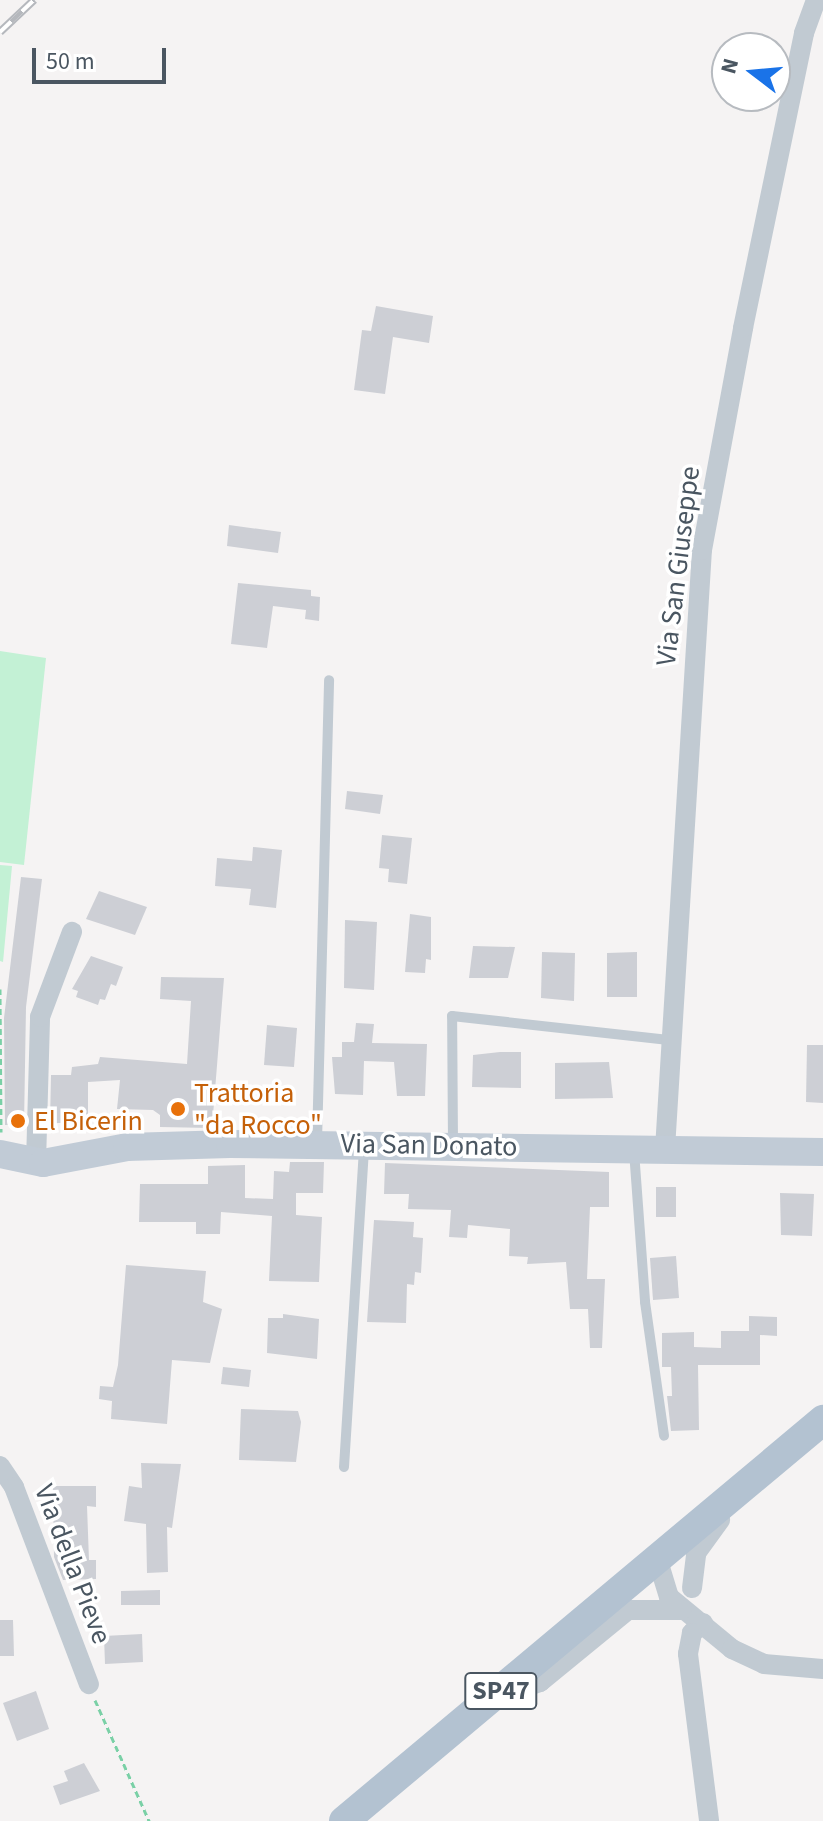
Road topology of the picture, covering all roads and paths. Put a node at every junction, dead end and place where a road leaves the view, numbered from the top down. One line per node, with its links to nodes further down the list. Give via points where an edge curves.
1 (816, 0): 5 (street, Via San Giuseppe, via 763,234 702,550)
2 (329, 680): 7 (lane)
3 (72, 932): 14 (street, via 40,1017)
4 (0, 989): 6 (path)
5 (669, 1040): 9 (lane, via 452,1016); 12 (street, Via San Giuseppe)
6 (0, 1127): 10 (path)
7 (317, 1144): 8 (street, Via San Donato); 14 (street, Via San Donato, via 127,1147 65,1162)
8 (364, 1144): 9 (street, Via San Donato); 18 (lane)
9 (453, 1144): 11 (street, Via San Donato)
10 (1, 1145): 14 (street, Via San Donato)
11 (634, 1148): 12 (street, Via San Donato); 16 (lane, via 645,1302)
12 (665, 1149): 13 (street, Via San Donato)
13 (823, 1152)
14 (36, 1163)
15 (815, 1427): 19 (main road, SP47); 20 (street, via 704,1539 696,1553)
16 (664, 1436)
17 (0, 1466): 24 (street, Via della Pieve, via 14,1487)
18 (344, 1467)
19 (658, 1561): 20 (street); 21 (street, via 663,1586); 25 (main road, SP47)
20 (692, 1588): 22 (street)
21 (682, 1610): 22 (street); 25 (street, via 628,1610 540,1682)
22 (703, 1623): 23 (street, via 750,1659); 28 (street, via 692,1633 688,1654)
23 (823, 1669)
24 (89, 1684): 26 (path)
25 (493, 1698): 27 (main road, SP47)
26 (149, 1821)
27 (344, 1821)
28 (709, 1821)

